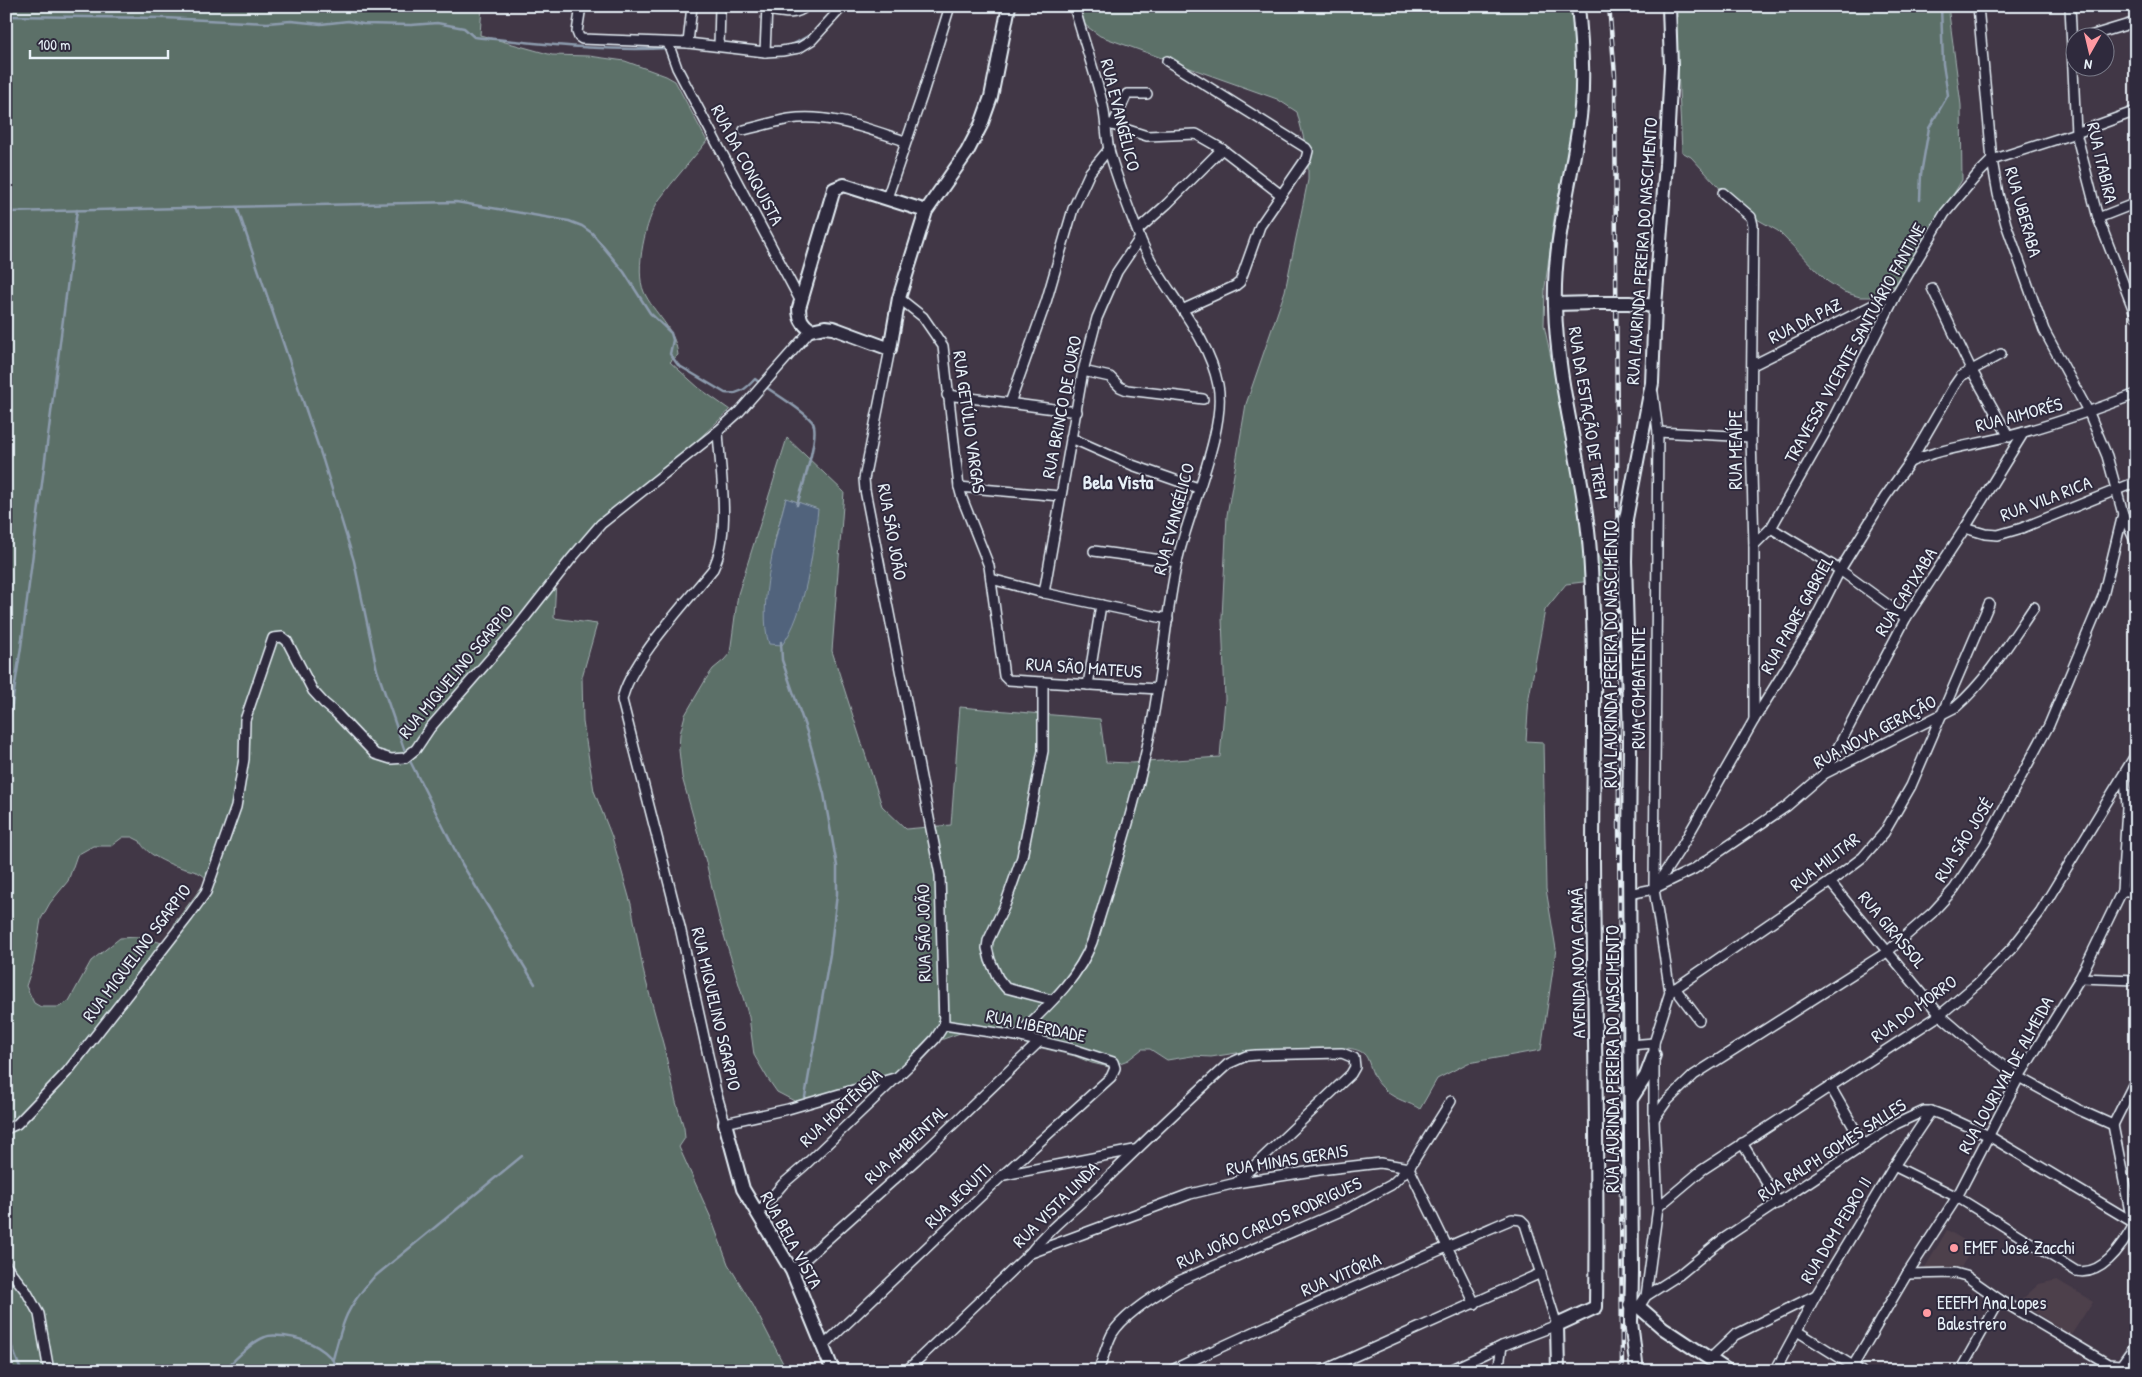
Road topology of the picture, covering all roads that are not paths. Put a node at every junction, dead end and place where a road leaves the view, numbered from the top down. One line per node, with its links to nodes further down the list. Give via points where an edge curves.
1 (581, 6): 17 (street, via 579,37)
2 (692, 6): 18 (street)
3 (720, 6): 19 (street)
4 (806, 6): 13 (street, via 789,14)
5 (843, 6): 20 (street, via 812,40 799,48)
6 (950, 6): 28 (street)
7 (1010, 6): 36 (street, RUA SÃO JOÃO, via 1000,63 981,125 967,152)
8 (1074, 6): 25 (street, RUA EVANGÉLICO)
9 (1578, 6): 44 (street, RUA DA ESTAÇÃO DE TREM, via 1581,96 1556,253)
10 (1669, 6): 45 (street, RUA LAURINDA PEREIRA DO NASCIMENTO, via 1671,67)
11 (1978, 6): 31 (street, RUA UBERABA)
12 (2070, 6): 15 (street, RUA ITABIRA)
13 (767, 8): 20 (street)
14 (2136, 22): 16 (street)
15 (2072, 28)
16 (2114, 29)
17 (668, 43): 18 (street); 43 (street, RUA DA CONQUISTA, via 677,68)
18 (688, 43): 19 (street)
19 (719, 46): 20 (street)
20 (764, 52)
21 (1167, 61): 33 (street, via 1306,148 1306,159)
22 (2074, 78): 27 (street, RUA ITABIRA)
23 (1147, 94): 25 (street, via 1127,94)
24 (2136, 111): 27 (street)
25 (1109, 124): 29 (street, via 1147,136 1196,134); 30 (street, RUA EVANGÉLICO)
26 (744, 130): 28 (street, via 791,119 826,119)
27 (2076, 133): 31 (street); 37 (street, RUA ITABIRA)
28 (905, 141): 34 (street)
29 (1222, 148): 33 (street); 38 (street, RUA BRINCO DE OURO)
30 (1109, 149): 38 (street, RUA EVANGÉLICO); 58 (street, via 1090,172 1073,209 1046,302)
31 (1992, 160): 40 (street, TRAVESSA VICENTE SANTUÁRIO FANTINE, via 1945,213); 60 (street, RUA UBERABA, via 2006,224 2044,330)
32 (1723, 193): 51 (street, RUA MEAÍPE, via 1751,217 1753,225)
33 (1280, 194): 46 (street, via 1255,236 1240,282)
34 (887, 198): 36 (street); 43 (street, via 844,185 834,189)
35 (2136, 203): 37 (street)
36 (926, 210): 41 (street, RUA SÃO JOÃO)
37 (2098, 218): 42 (street, RUA ITABIRA)
38 (1139, 234): 46 (street, RUA EVANGÉLICO, via 1156,271); 53 (street, RUA BRINCO DE OURO, via 1108,290)
39 (1932, 288): 52 (street)
40 (1897, 293): 51 (street, RUA DA PAZ); 74 (street, TRAVESSA VICENTE SANTUÁRIO FANTINE, via 1834,417)
41 (899, 298): 49 (street, RUA SÃO JOÃO); 56 (street, RUA GETÚLIO VARGAS, via 923,318 943,346)
42 (2132, 300): 47 (street, RUA ITABIRA)
43 (801, 302): 48 (street, via 801,321)
44 (1554, 304): 45 (street, bridge); 86 (street, RUA DA ESTAÇÃO DE TREM, via 1557,354 1586,511)
45 (1655, 306): 54 (street, RUA LAURINDA PEREIRA DO NASCIMENTO)
46 (1184, 309): 70 (street, RUA EVANGÉLICO, via 1213,364 1220,395 1216,426)
47 (2136, 316)
48 (811, 330): 49 (street, via 825,326); 61 (street, RUA MIQUELINO SGARPIO, via 740,412)
49 (890, 349): 111 (street, RUA SÃO JOÃO, via 864,479 940,875)
50 (2001, 354): 52 (street, RUA PADRE GABRIEL)
51 (1753, 365): 64 (street, RUA MEAÍPE)
52 (1971, 369): 65 (street); 67 (street, RUA PADRE GABRIEL, via 1954,386)
53 (1083, 371): 57 (street, via 1110,377 1127,390); 59 (street, RUA BRINCO DE OURO)
54 (1652, 383): 62 (street, RUA COMBATENTE); 103 (street, RUA LAURINDA PEREIRA DO NASCIMENTO, via 1626,519)
55 (2136, 394): 60 (street, RUA AIMORÉS)
56 (947, 395): 58 (street); 69 (street, RUA GETÚLIO VARGAS)
57 (1203, 399)
58 (1010, 403): 59 (street)
59 (1077, 412): 66 (street, RUA BRINCO DE OURO)
60 (2089, 413): 63 (street, RUA AIMORÉS); 71 (street, RUA UBERABA)
61 (718, 431): 125 (street, RUA MIQUELINO SGARPIO, via 724,530 718,558 713,569 629,678 622,700 680,927); 127 (street, RUA MIQUELINO SGARPIO, via 601,524 430,728 416,749 405,758 391,759 375,754 313,691 287,641 282,637 273,638 246,714 244,759 236,806 206,892 67,1072 17,1124)
62 (1658, 432): 64 (street); 100 (street, RUA COMBATENTE)
63 (2024, 432): 65 (street, RUA AIMORÉS); 75 (street, RUA CAPIXABA)
64 (1751, 437): 77 (street, RUA MEAÍPE)
65 (2009, 437): 67 (street, RUA AIMORÉS, via 1933,452)
66 (1072, 438): 70 (street, via 1132,465); 72 (street, RUA BRINCO DE OURO)
67 (1910, 462): 80 (street, RUA PADRE GABRIEL)
68 (2136, 482): 71 (street, RUA VILA RICA)
69 (959, 487): 72 (street); 81 (street, RUA GETÚLIO VARGAS, via 986,555)
70 (1198, 488): 79 (street, RUA EVANGÉLICO)
71 (2117, 489): 73 (street, RUA UBERABA); 75 (street, RUA VILA RICA, via 2022,528 1998,534)
72 (1060, 496): 82 (street, RUA BRINCO DE OURO)
73 (2123, 514): 76 (street, RUA UBERABA); 104 (street, RUA SÃO JOSÉ, via 2103,596 2050,725 1969,869 1932,913)
74 (1771, 528): 77 (street, TRAVESSA VICENTE SANTUÁRIO FANTINE); 80 (street)
75 (1965, 528): 87 (street, RUA CAPIXABA)
76 (2136, 543)
77 (1754, 545): 94 (street, RUA MEAÍPE)
78 (1094, 552): 79 (street)
79 (1177, 562): 88 (street, RUA EVANGÉLICO)
80 (1840, 570): 87 (street); 94 (street, RUA PADRE GABRIEL, via 1809,631)
81 (991, 579): 82 (street); 89 (street, RUA GETÚLIO VARGAS, via 1002,672)
82 (1044, 593): 83 (street)
83 (1101, 604): 88 (street); 91 (street)
84 (1989, 604): 93 (street, RUA MILITAR)
85 (2034, 607): 93 (street, RUA NOVA GERAÇÃO, via 1970,695 1956,708)
86 (1593, 618): 152 (street, AVENIDA NOVA CANAÃ, via 1596,1307)
87 (1906, 618): 96 (street, RUA CAPIXABA)
88 (1168, 619): 92 (street, RUA EVANGÉLICO)
89 (1008, 680): 90 (street, RUA SÃO MATEUS)
90 (1043, 682): 91 (street, RUA SÃO MATEUS); 108 (street, via 1043,751 1022,857 987,948 994,969 1006,988)
91 (1088, 685): 92 (street, RUA SÃO MATEUS)
92 (1158, 689): 108 (street, RUA EVANGÉLICO, via 1132,808 1092,942 1076,974)
93 (1940, 715): 96 (street, RUA NOVA GERAÇÃO); 99 (street, RUA MILITAR, via 1911,786 1884,833 1862,857)
94 (1754, 720): 100 (street, RUA PADRE GABRIEL)
95 (2136, 754): 97 (street, RUA DO MORRO)
96 (1824, 774): 100 (street, RUA NOVA GERAÇÃO, via 1787,806 1694,869)
97 (2125, 774): 98 (street, RUA LOURIVAL DE ALMEIDA); 109 (street, RUA DO MORRO, via 2040,912 2013,947)
98 (2132, 807): 101 (street, RUA LOURIVAL DE ALMEIDA)
99 (1830, 882): 104 (street, RUA GIRASSOL); 107 (street, RUA MILITAR)
100 (1654, 889): 103 (street); 107 (street, RUA COMBATENTE)
101 (2122, 890): 102 (street); 105 (street, RUA LOURIVAL DE ALMEIDA)
102 (2136, 892)
103 (1629, 894): 114 (street, RUA LAURINDA PEREIRA DO NASCIMENTO)
104 (1887, 952): 109 (street, RUA GIRASSOL); 124 (street, RUA SÃO JOSÉ, via 1694,1075 1666,1102)
105 (2080, 978): 106 (street); 118 (street, RUA LOURIVAL DE ALMEIDA)
106 (2136, 980)
107 (1672, 990): 110 (street); 115 (street)
108 (1052, 1000): 112 (street, RUA EVANGÉLICO)
109 (1940, 1015): 118 (street, RUA GIRASSOL); 120 (street, RUA DO MORRO)
110 (1699, 1020)
111 (944, 1025): 112 (street, RUA LIBERDADE); 117 (street, RUA HORTÊNSIA)
112 (1017, 1036): 113 (street, RUA LIBERDADE)
113 (1040, 1041): 116 (street, RUA LIBERDADE, via 1109,1060); 144 (street, RUA AMBIENTAL, via 917,1159)
114 (1630, 1045): 115 (street); 121 (street, RUA LAURINDA PEREIRA DO NASCIMENTO)
115 (1654, 1049): 121 (street, via 1643,1081); 124 (street)
116 (1115, 1068): 134 (street, RUA JEQUITI, via 1111,1077)
117 (898, 1077): 125 (street, via 788,1109); 139 (street, RUA HORTÊNSIA, via 783,1184)
118 (2019, 1077): 126 (street, RUA GIRASSOL); 128 (street, RUA LOURIVAL DE ALMEIDA)
119 (2136, 1079): 126 (street)
120 (1830, 1086): 129 (street, RUA DO MORRO); 130 (street)
121 (1631, 1098): 151 (street, RUA LAURINDA PEREIRA DO NASCIMENTO)
122 (1451, 1101): 133 (street, RUA JOÃO CARLOS RODRIGUES)
123 (1931, 1111): 128 (street, RUA RALPH GOMES SALLES); 130 (street, RUA RALPH GOMES SALLES, via 1896,1124); 132 (street, RUA DOM PEDRO II)
124 (1654, 1119): 138 (street)
125 (725, 1123): 139 (street, RUA BELA VISTA, via 743,1189)
126 (2113, 1125): 140 (street)
127 (6, 1129)
128 (1988, 1136): 136 (street, RUA LOURIVAL DE ALMEIDA); 140 (street, RUA RALPH GOMES SALLES)
129 (1742, 1143): 137 (street); 138 (street, RUA DO MORRO, via 1702,1170)
130 (1864, 1145): 137 (street, RUA RALPH GOMES SALLES)
131 (1134, 1150): 134 (street); 135 (street, RUA VISTA LINDA, via 1228,1064 1246,1056 1342,1053 1354,1058 1355,1067 1351,1074); 142 (street, RUA VISTA LINDA, via 1047,1232)
132 (1894, 1166): 136 (street); 147 (street, RUA DOM PEDRO II)
133 (1409, 1168): 135 (street, RUA MINAS GERAIS, via 1380,1163); 141 (street); 162 (street, RUA JOÃO CARLOS RODRIGUES, via 1391,1185 1350,1207 1163,1290 1116,1329)
134 (1004, 1175): 156 (street, RUA JEQUITI)
135 (1236, 1183): 142 (street, RUA MINAS GERAIS, via 1190,1194)
136 (1957, 1197): 140 (street, via 2076,1272 2085,1273 2103,1265 2120,1247); 146 (street, RUA LOURIVAL DE ALMEIDA)
137 (1779, 1203): 148 (street, RUA RALPH GOMES SALLES, via 1723,1239 1679,1275)
138 (1658, 1208): 148 (street)
139 (758, 1212): 144 (street, RUA BELA VISTA)
140 (2135, 1222)
141 (1448, 1247): 145 (street, RUA VITÓRIA, via 1512,1219 1521,1220); 150 (street); 163 (street, RUA VITÓRIA)
142 (1030, 1253): 161 (street, RUA VISTA LINDA)
143 (6, 1266): 159 (street, via 39,1314)
144 (792, 1271): 156 (street, RUA BELA VISTA)
145 (1541, 1273): 150 (street); 152 (street)
146 (1907, 1274): 149 (street, via 1959,1274); 158 (street, RUA LOURIVAL DE ALMEIDA)
147 (1816, 1294): 153 (street, RUA DOM PEDRO II); 157 (street, via 1735,1335)
148 (1646, 1296): 151 (street, RUA RALPH GOMES SALLES)
149 (2000, 1300): 154 (street, via 2105,1363 2117,1366 2124,1362); 171 (street)
150 (1476, 1304): 164 (street)
151 (1635, 1306): 157 (street); 168 (street, RUA LAURINDA PEREIRA DO NASCIMENTO, via 1632,1340)
152 (1557, 1325): 155 (street); 167 (street)
153 (1797, 1332): 158 (street); 170 (street, RUA DOM PEDRO II)
154 (2136, 1344)
155 (1502, 1346): 165 (street); 166 (street)
156 (822, 1347): 160 (street, RUA BELA VISTA)
157 (1710, 1359): 169 (street)
158 (1855, 1369)
159 (50, 1371)
160 (833, 1371)
161 (906, 1371)
162 (1098, 1371)
163 (1170, 1371)
164 (1322, 1371)
165 (1448, 1371)
166 (1498, 1371)
167 (1558, 1371)
168 (1637, 1371)
169 (1728, 1371)
170 (1775, 1371)
171 (1960, 1371)

